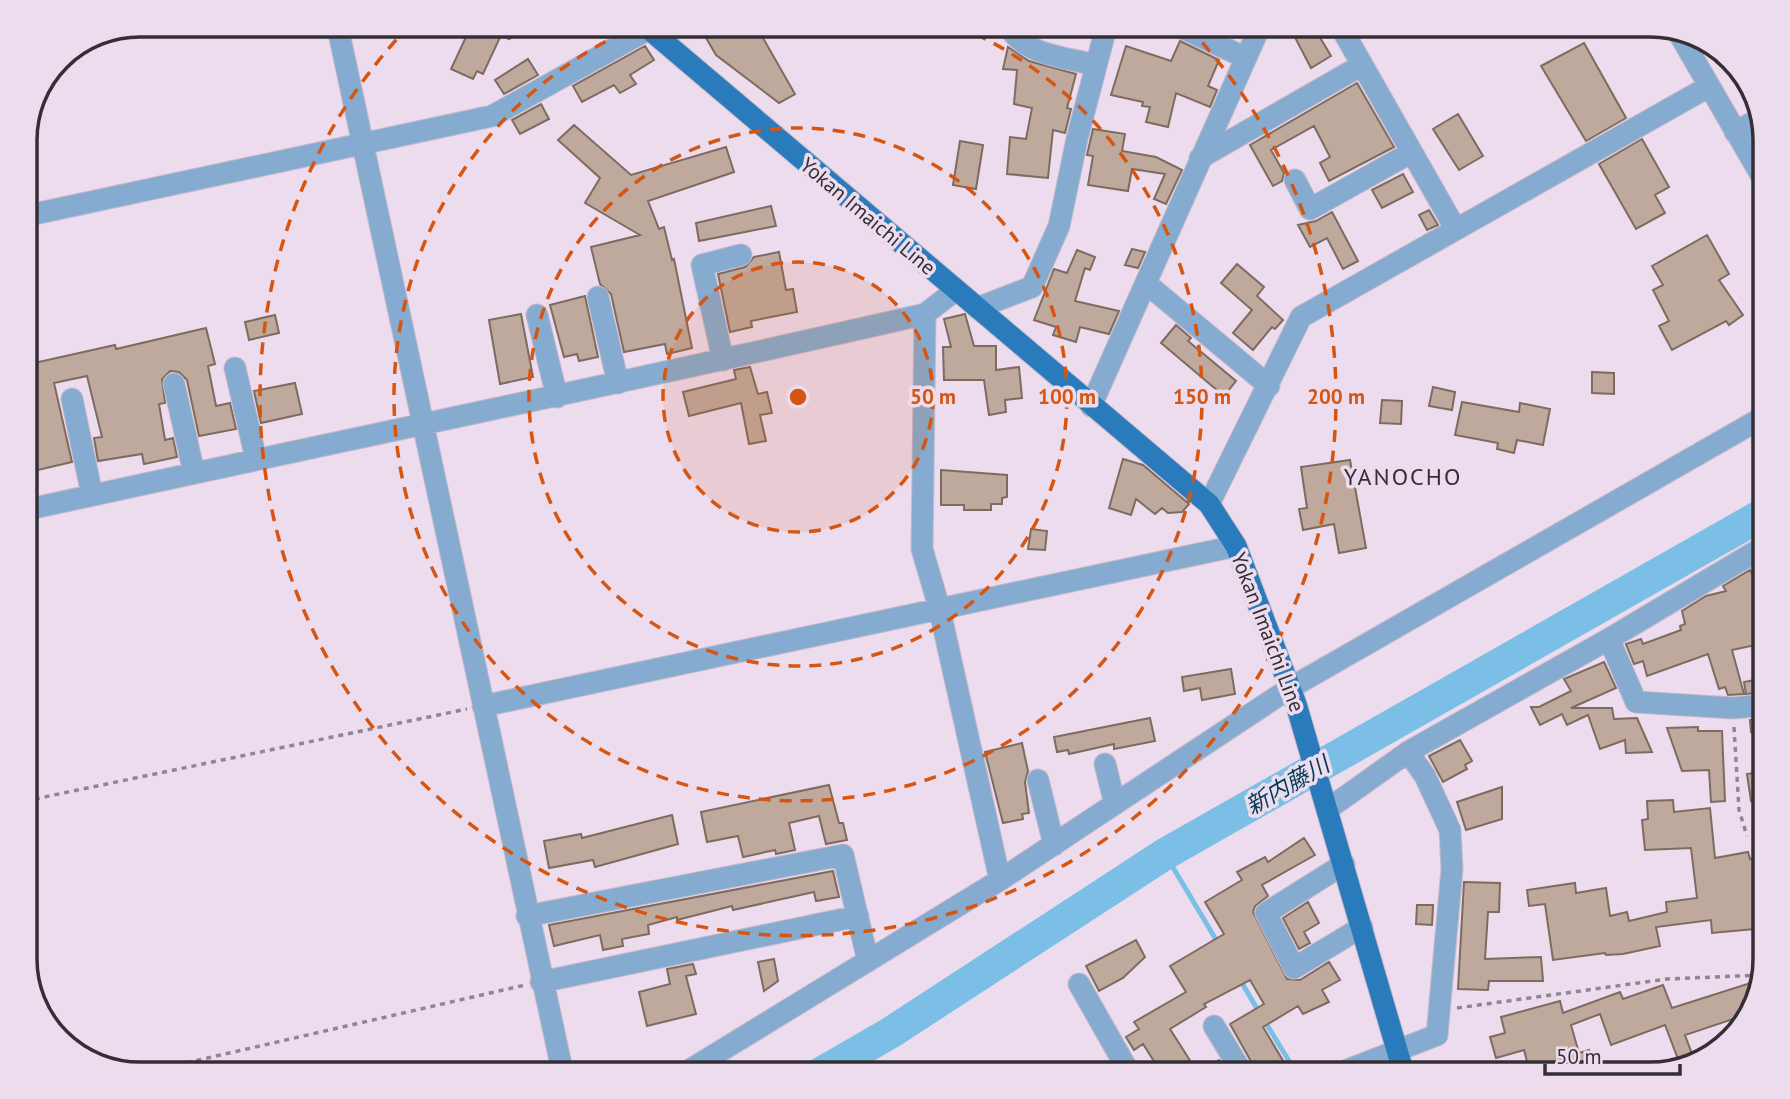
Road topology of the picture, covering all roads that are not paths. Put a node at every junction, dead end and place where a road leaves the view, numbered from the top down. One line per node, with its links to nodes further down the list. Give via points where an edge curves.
1 (340, 37): 16 (street)
2 (631, 37): 16 (street, via 492,116)
3 (663, 37): 25 (main road, Yokan Imaichi Line)
4 (1014, 37): 11 (street, via 1027,48)
5 (1104, 37): 11 (street)
6 (1201, 37): 10 (street)
7 (1255, 37): 10 (street)
8 (1346, 37): 12 (street)
9 (1686, 44): 13 (street)
10 (1246, 58): 18 (street)
11 (1096, 65): 27 (street, via 1059,226 1032,287)
12 (1362, 65): 17 (street); 18 (street)
13 (1708, 87): 15 (street); 22 (street)
14 (1752, 123): 15 (street)
15 (1735, 132): 19 (street)
16 (365, 145): 21 (street); 38 (street)
17 (1412, 152): 20 (street, via 1311,209); 22 (street)
18 (1200, 158): 24 (street)
19 (1753, 160)
20 (1295, 180)
21 (37, 213)
22 (1455, 228): 34 (street, via 1301,317)
23 (741, 255): 30 (street, via 702,265)
24 (1147, 284): 34 (street); 37 (street)
25 (956, 290): 27 (main road, Yokan Imaichi Line); 28 (street)
26 (598, 297): 32 (street)
27 (977, 308): 37 (main road, Yokan Imaichi Line)
28 (925, 314): 30 (street); 47 (street, via 922,550)
29 (537, 315): 35 (street)
30 (723, 360): 32 (street)
31 (235, 368): 40 (street)
32 (618, 383): 35 (street)
33 (174, 384): 41 (street)
34 (1269, 386): 43 (street)
35 (557, 397): 38 (street)
36 (72, 399): 42 (street)
37 (1091, 407): 43 (main road, Yokan Imaichi Line)
38 (422, 422): 40 (street); 50 (street)
39 (1753, 423): 49 (street)
40 (256, 459): 41 (street)
41 (194, 473): 42 (street)
42 (92, 495): 44 (street)
43 (1209, 504): 45 (main road, Yokan Imaichi Line)
44 (37, 507)
45 (1236, 546): 47 (street); 49 (main road, Yokan Imaichi Line)
46 (1753, 553): 48 (street)
47 (939, 607): 50 (street); 59 (street)
48 (1609, 639): 51 (street, via 1636,702); 52 (street)
49 (1293, 696): 55 (street); 56 (main road, Yokan Imaichi Line)
50 (482, 706): 60 (street)
51 (1753, 706)
52 (1408, 752): 56 (street); 67 (street, via 1425,776 1450,830 1452,869 1437,1035)
53 (1105, 764): 55 (street)
54 (1038, 780): 57 (street)
55 (1115, 804): 57 (street)
56 (1327, 805): 58 (main road, Yokan Imaichi Line)
57 (1054, 845): 59 (street)
58 (1344, 864): 62 (main road, Yokan Imaichi Line); 62 (street, via 1266,913 1294,968)
59 (1000, 880): 63 (street)
60 (527, 916): 61 (street, via 843,855); 64 (street)
61 (858, 916): 63 (street); 64 (street)
62 (1362, 927): 67 (main road, Yokan Imaichi Line)
63 (868, 961): 69 (street)
64 (541, 982): 68 (street)
65 (1079, 984): 70 (street)
66 (1214, 1026): 71 (street)
67 (1397, 1051): 72 (street); 73 (main road, Yokan Imaichi Line)
68 (560, 1062)
69 (703, 1062)
70 (1123, 1062)
71 (1236, 1062)
72 (1368, 1062)
73 (1400, 1062)

